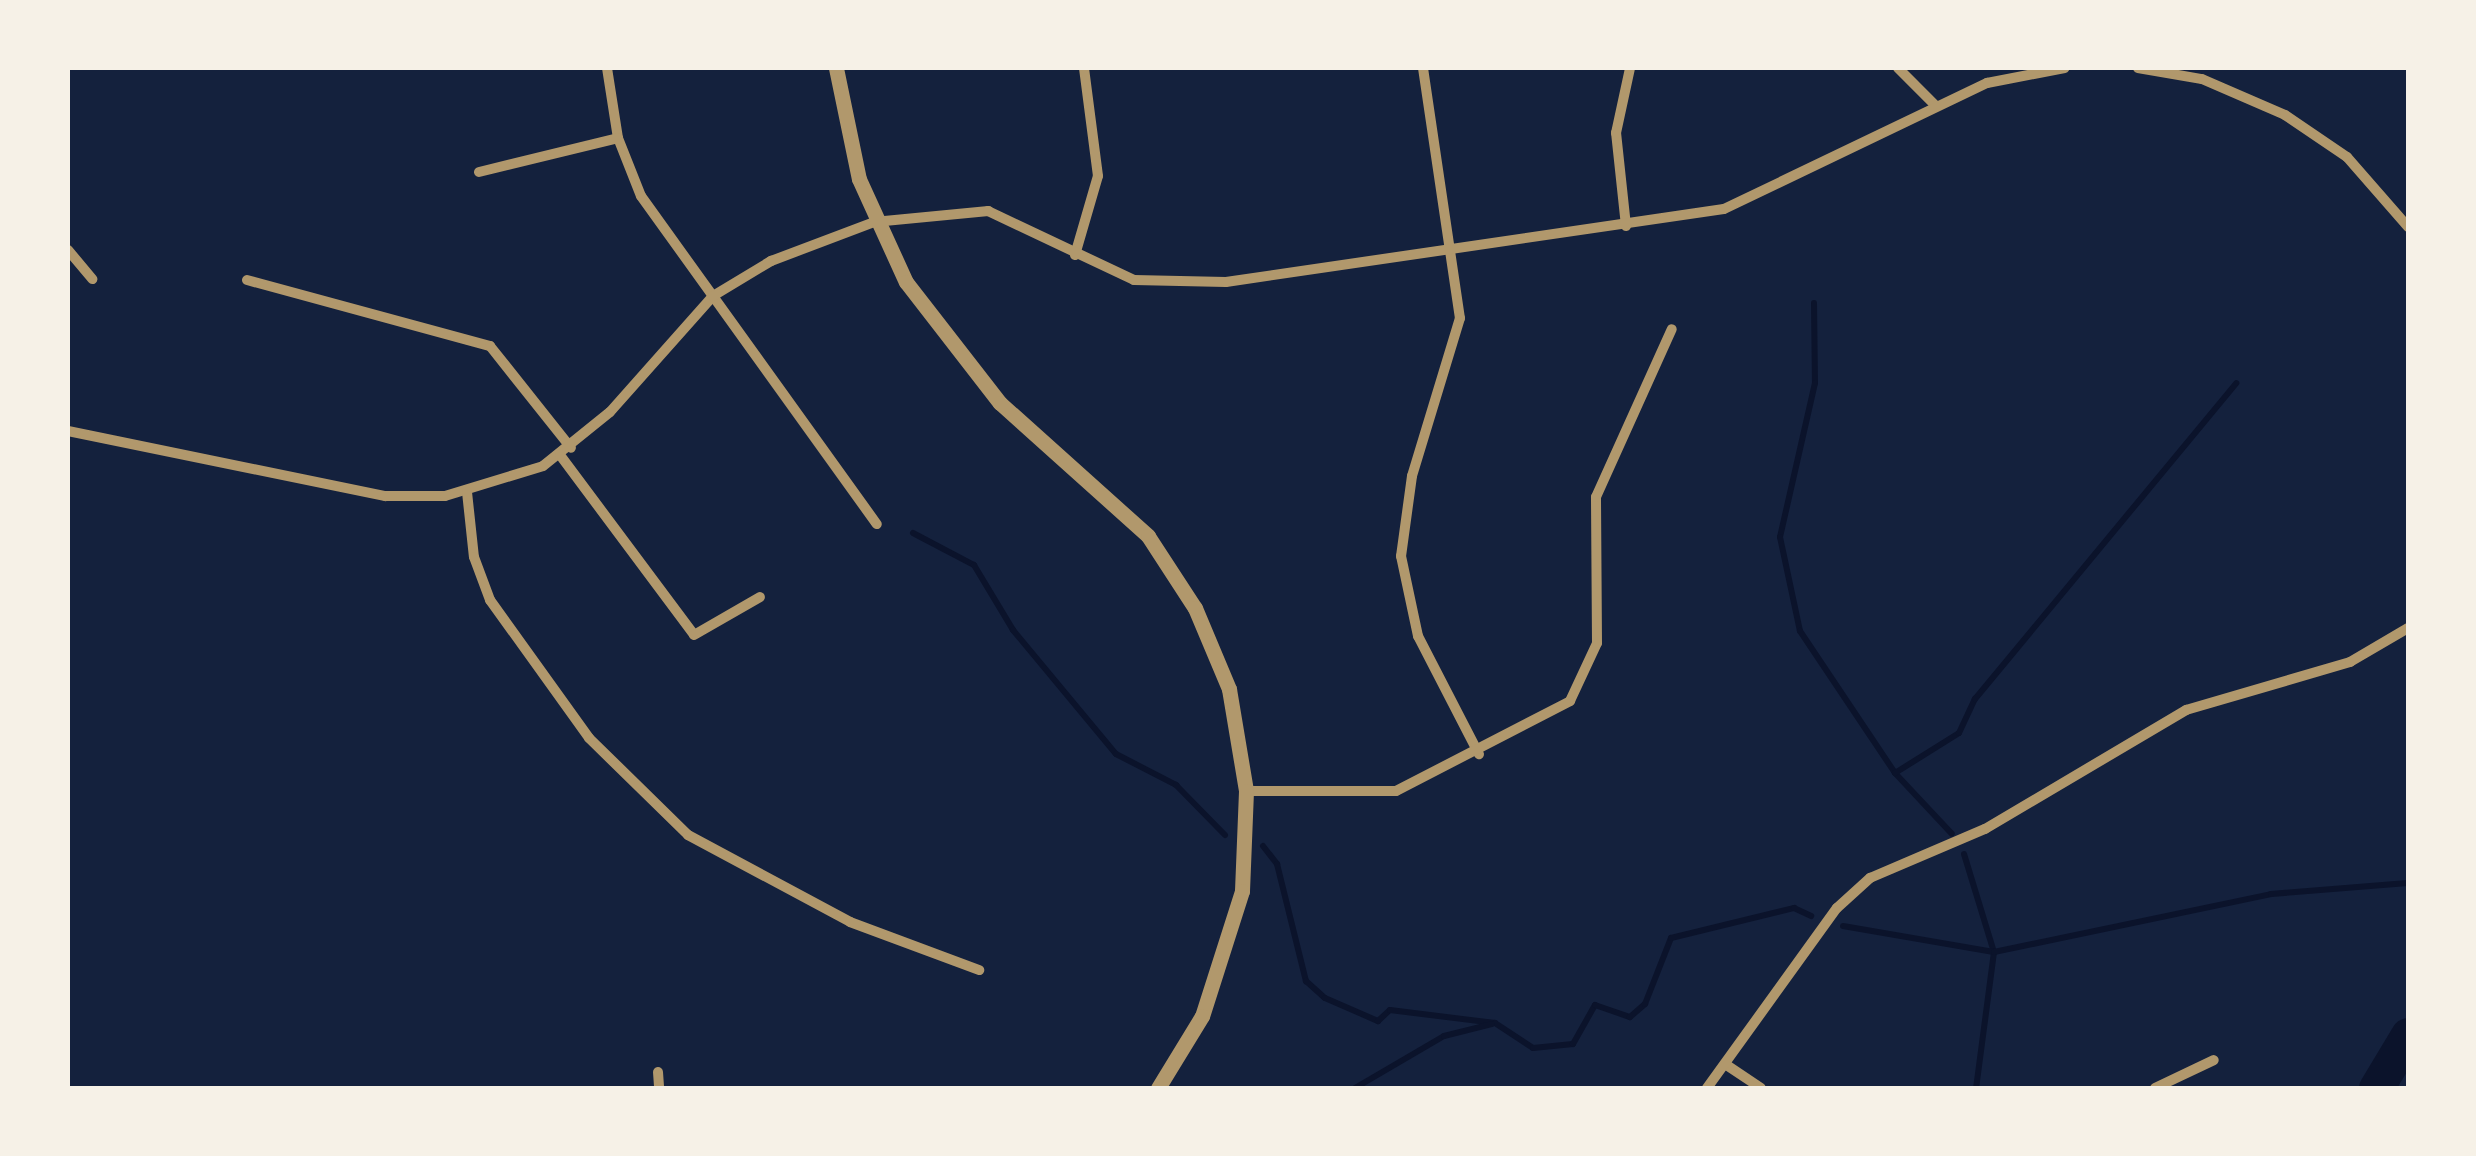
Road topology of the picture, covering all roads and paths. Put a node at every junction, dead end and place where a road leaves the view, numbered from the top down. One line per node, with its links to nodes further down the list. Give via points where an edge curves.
1 (607, 68): 12 (street)
2 (836, 68): 14 (street)
3 (1084, 68): 19 (street, via 1098,176)
4 (1423, 68): 18 (street)
5 (1630, 68): 15 (street, via 1616,134)
6 (1898, 68): 11 (street)
7 (2065, 68): 9 (street)
8 (2138, 68): 10 (street)
9 (2017, 71): 11 (street)
10 (2204, 73): 16 (street, via 2316,134)
11 (1936, 106): 15 (street, via 1756,198)
12 (618, 138): 13 (street); 22 (street, via 640,196)
13 (479, 172)
14 (874, 222): 19 (street, via 988,210); 22 (street, via 771,261); 31 (street, via 961,362 1111,497 1169,566 1230,689)
15 (1626, 226): 18 (street)
16 (2408, 227)
17 (68, 250): 20 (street)
18 (1452, 250): 19 (street, via 1188,286 1134,280); 30 (street, via 1458,341 1412,476 1401,556 1418,636)
19 (1076, 255)
20 (92, 279)
21 (246, 280): 25 (street, via 490,346)
22 (713, 296): 25 (street); 27 (street)
23 (1672, 329): 30 (street, via 1596,498 1598,643 1588,676 1570,701)
24 (68, 431): 26 (street, via 385,496)
25 (566, 452): 26 (street); 28 (street, via 694,635)
26 (467, 492): 32 (street, via 474,558 490,600 589,738 675,823 715,856 850,922)
27 (877, 524)
28 (760, 597)
29 (2408, 628): 34 (street, via 2350,662 2186,710 1985,829 1870,878)
30 (1479, 754): 31 (street, via 1396,791)
31 (1246, 791): 37 (street, via 1230,939 1202,1016)
32 (979, 970)
33 (2214, 1060): 40 (street)
34 (1725, 1064): 38 (street); 39 (street)
35 (658, 1072): 36 (street)
36 (659, 1088)
37 (1158, 1088)
38 (1707, 1088)
39 (1761, 1088)
40 (2155, 1088)

